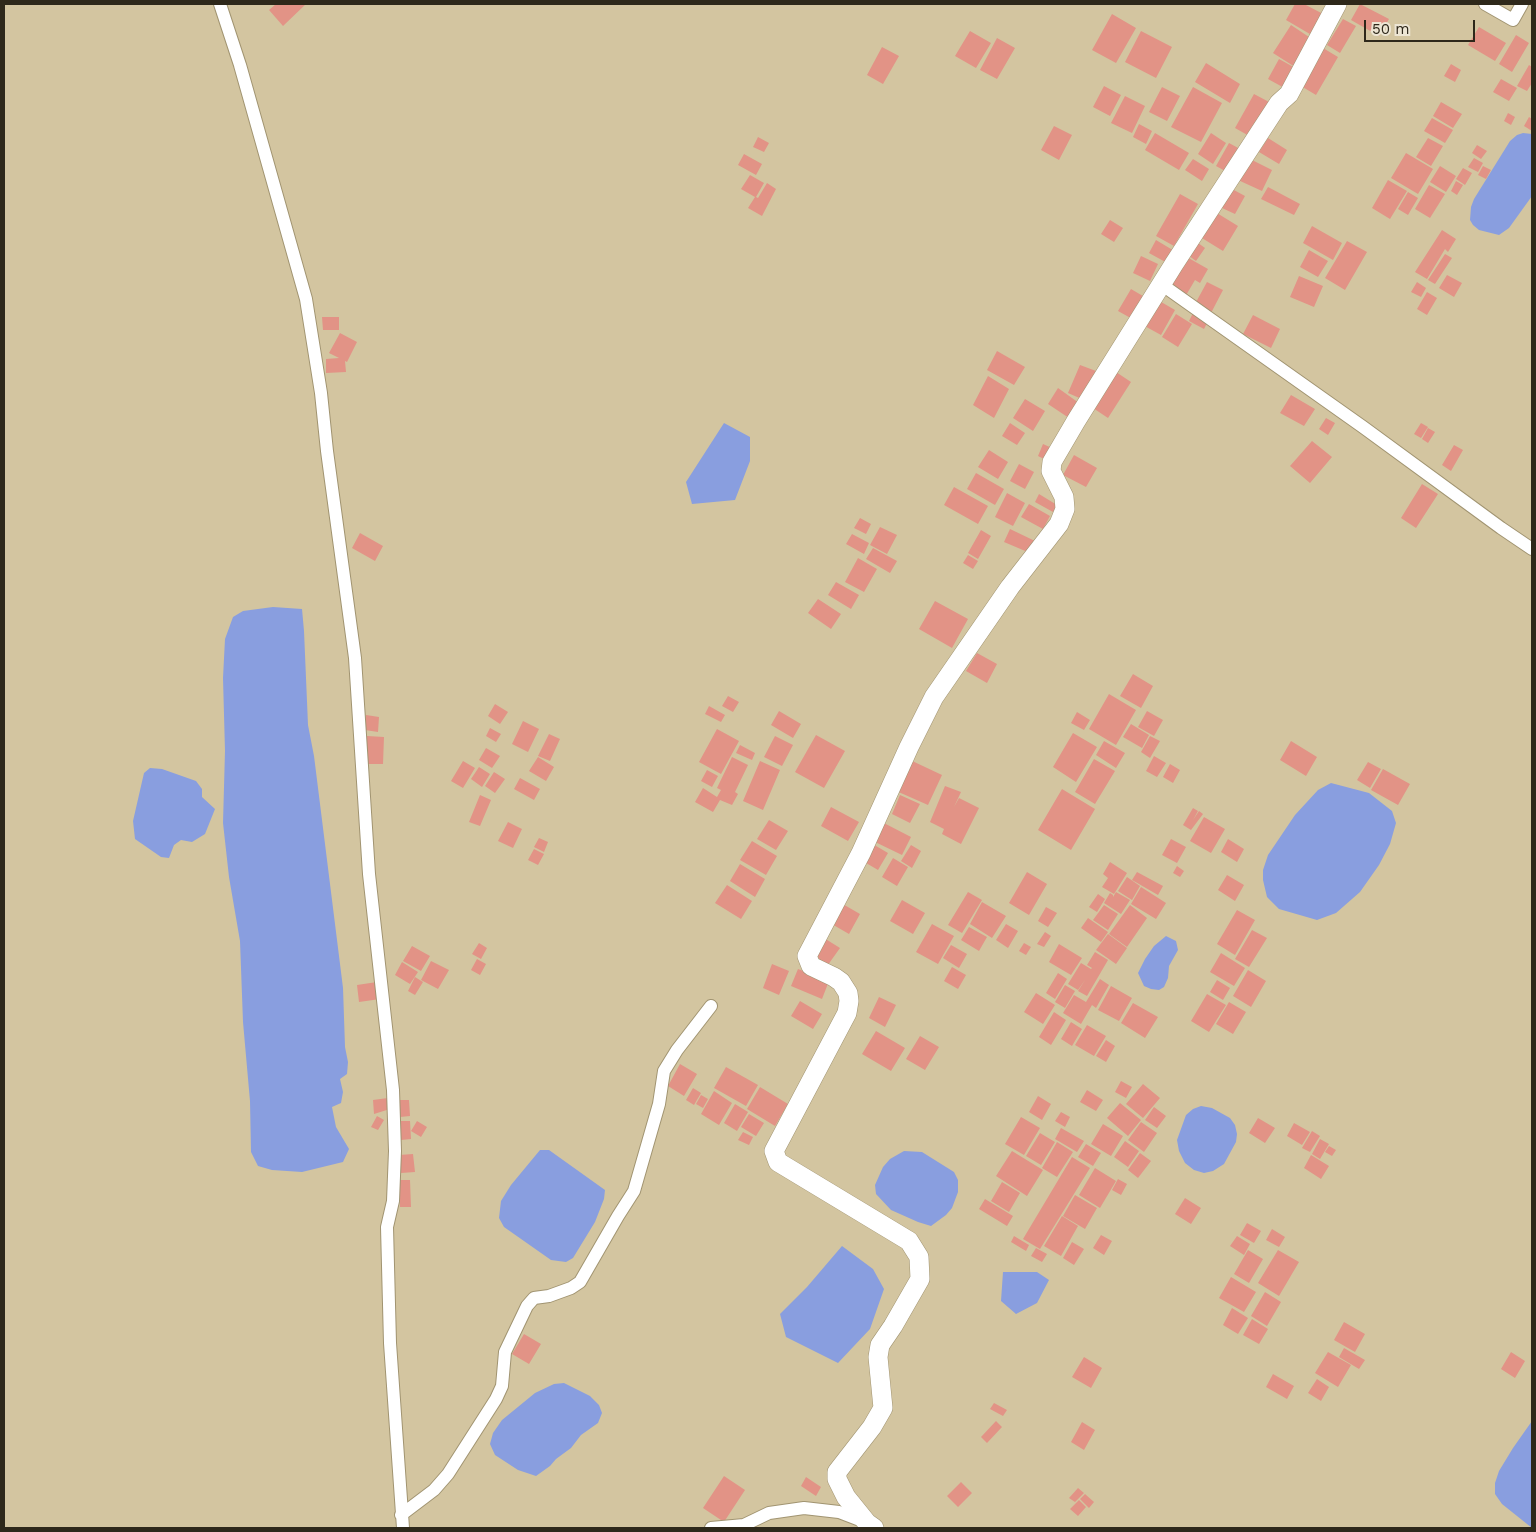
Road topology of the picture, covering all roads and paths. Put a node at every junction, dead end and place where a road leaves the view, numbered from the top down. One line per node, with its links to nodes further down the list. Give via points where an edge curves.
1 (220, 4): 8 (street, via 306,299 355,658 369,874 393,1090 395,1151 393,1200 388,1227 388,1275)
2 (1337, 4): 5 (main road, via 1289,94 1279,103)
3 (1485, 4): 4 (street, via 1513,20)
4 (1522, 4)
5 (1161, 284): 6 (street); 9 (main road, via 1052,462 1050,471 1064,497 1065,508 1059,524 1010,587 934,697 861,853 806,956 811,966 841,982 849,1001 847,1013 774,1152 778,1162 909,1241 919,1256 920,1279 880,1345 882,1408 872,1427 837,1472 840,1487)
6 (1532, 549)
7 (711, 1006): 8 (street, via 664,1071 659,1104 634,1191 580,1282 549,1296 534,1298 527,1306 505,1352 502,1386 496,1399 448,1474)
8 (402, 1522)
9 (870, 1526): 10 (street, via 839,1512 804,1508 769,1513 744,1525)
10 (712, 1528)

